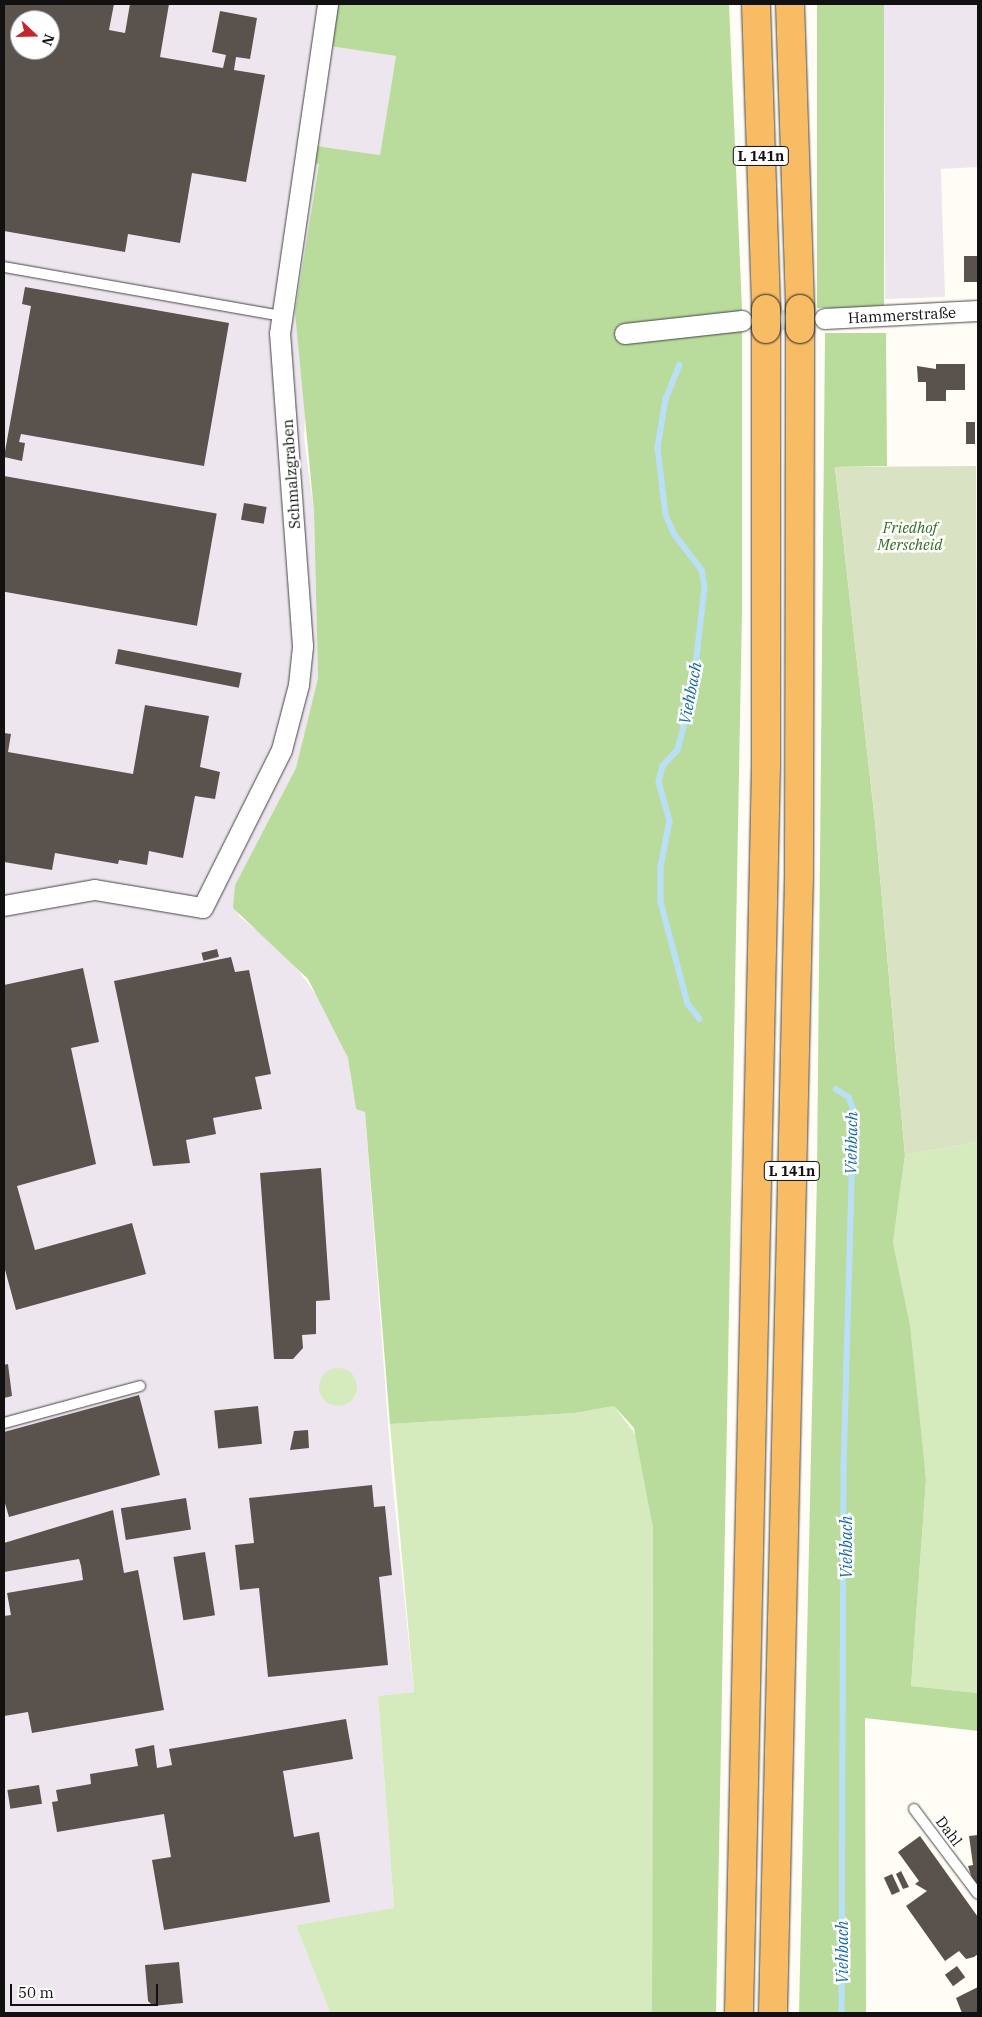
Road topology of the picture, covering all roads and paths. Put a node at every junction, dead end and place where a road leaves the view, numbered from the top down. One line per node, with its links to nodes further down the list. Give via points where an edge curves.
1 (313, 4): 4 (street, Schmalzgraben)
2 (756, 4): 9 (highway, L 141n)
3 (790, 4): 17 (highway, L 141n, via 800,319 799,874)
4 (327, 12): 7 (street, Schmalzgraben)
5 (4, 267): 7 (lane)
6 (978, 312): 8 (street, Hammerstraße)
7 (282, 316): 11 (street, Schmalzgraben, via 280,334 303,646 299,685 282,750 203,908 95,890)
8 (825, 319)
9 (758, 320): 10 (street); 16 (highway, L 141n, via 766,767)
10 (624, 334)
11 (4, 906)
12 (140, 1386): 13 (lane)
13 (4, 1424)
14 (914, 1809): 15 (lane, Dahl)
15 (978, 1894)
16 (739, 2013)
17 (773, 2013)

